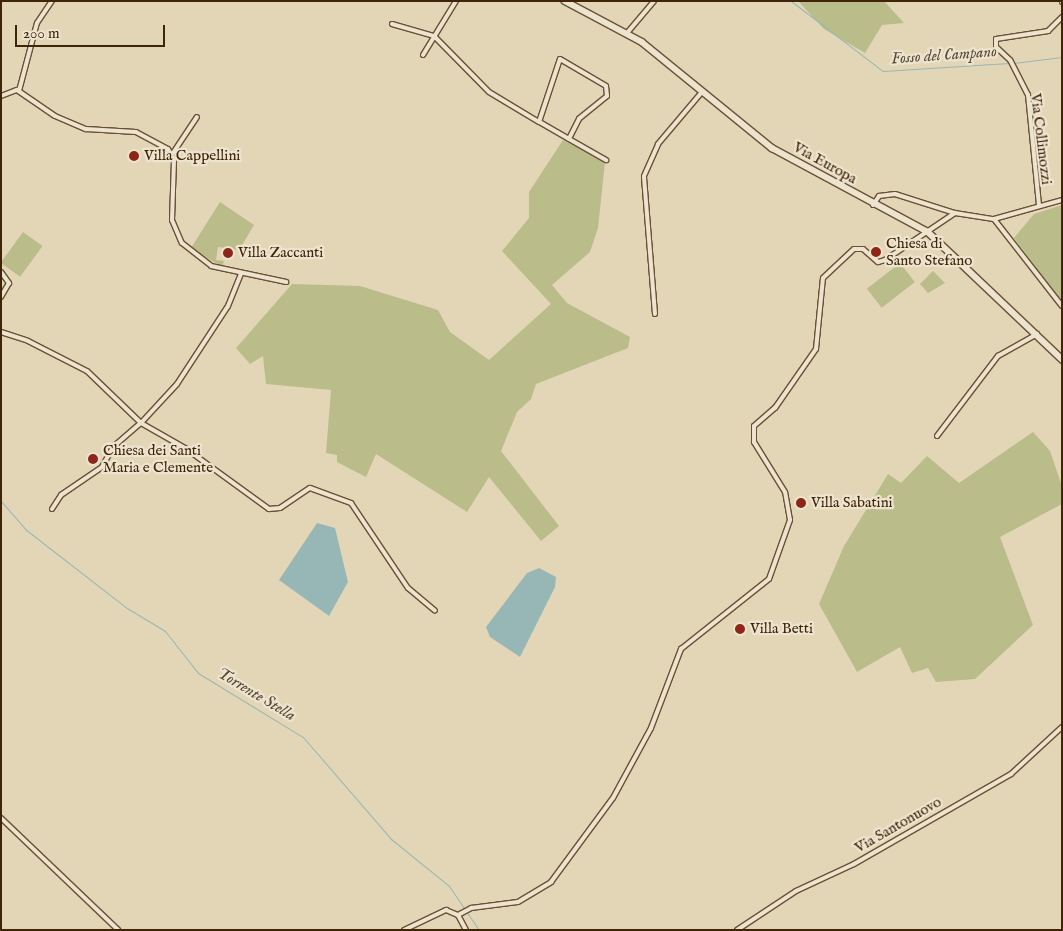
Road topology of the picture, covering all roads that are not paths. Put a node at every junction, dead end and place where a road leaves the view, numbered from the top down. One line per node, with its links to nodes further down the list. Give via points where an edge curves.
1 (52, 1): 10 (street, via 37,23)
2 (456, 1): 8 (street)
3 (565, 1): 7 (main road, Via Europa)
4 (654, 1): 7 (street)
5 (1062, 17): 20 (street, Via Collimozzi, via 1048,31 996,38 996,48 1010,60 1028,95 1031,163)
6 (392, 24): 8 (street)
7 (627, 33): 11 (main road, Via Europa)
8 (434, 36): 9 (street); 14 (street, via 489,92)
9 (423, 55)
10 (19, 91): 12 (street); 16 (street, via 55,116 86,129 141,133)
11 (702, 92): 19 (main road, Via Europa, via 757,138); 29 (street, via 658,144 644,176)
12 (1, 96)
13 (197, 117): 16 (street)
14 (539, 122): 15 (street); 15 (street, via 557,62 563,59 604,84 608,94 579,119)
15 (569, 139): 17 (street)
16 (173, 153): 25 (street, via 172,215 178,237 207,264)
17 (606, 160)
18 (1062, 200): 20 (street)
19 (873, 205): 21 (street, via 879,196 895,194); 23 (main road, Via Europa)
20 (1039, 205): 22 (street)
21 (955, 213): 22 (street); 23 (street)
22 (994, 219): 28 (street)
23 (928, 232): 31 (main road, Via Europa); 39 (street, via 885,260 878,262 859,248 838,260 823,278 816,349 776,408 754,426 754,442 785,492 790,520 766,584 681,649 651,728 613,798 551,882 535,895 507,905 471,908)
24 (1, 272): 27 (street, via 10,283)
25 (241, 274): 26 (street); 33 (street, via 228,306 177,384)
26 (286, 282)
27 (1, 297)
28 (1062, 306)
29 (655, 314)
30 (1, 332): 33 (street, via 28,341 87,371)
31 (1037, 334): 32 (main road, Via Europa); 34 (street, via 998,356)
32 (1062, 359)
33 (141, 423): 35 (street, via 113,447 102,467 61,495); 36 (street, via 185,448 269,508 280,508 310,488 351,503 408,588)
34 (937, 436)
35 (52, 509)
36 (435, 611)
37 (1062, 727): 43 (street, Via Santonuovo, via 1011,774 854,864 796,891)
38 (1, 818): 40 (street)
39 (460, 914): 41 (street, via 438,911); 42 (street)
40 (118, 930)
41 (404, 930)
42 (466, 930)
43 (737, 930)

